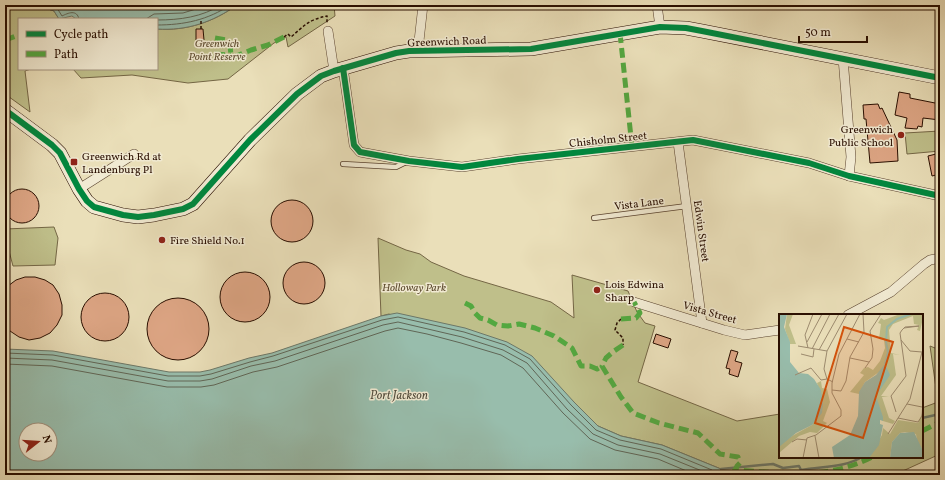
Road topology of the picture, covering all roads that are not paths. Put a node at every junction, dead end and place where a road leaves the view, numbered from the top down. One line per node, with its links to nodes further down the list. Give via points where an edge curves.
1 (423, 5): 5 (street)
2 (656, 5): 3 (street)
3 (660, 27): 5 (street, Greenwich Road, via 531,49); 6 (street, Greenwich Road, via 702,31)
4 (328, 31): 7 (street, Chisholm Street)
5 (418, 50): 7 (street, Greenwich Road, via 396,53)
6 (843, 58): 8 (street, Greenwich Road); 14 (street, via 851,157)
7 (338, 70): 12 (street, Chisholm Street, via 354,145 360,152); 15 (street, Greenwich Road, via 321,76 297,94 250,140 200,197 183,209 138,216 113,213 94,207)
8 (940, 78)
9 (5, 110): 15 (street, Greenwich Road, via 60,153)
10 (678, 142): 12 (street, Chisholm Street, via 462,167); 14 (street, Chisholm Street, via 693,140 809,163); 17 (street, Edwin Street)
11 (134, 154): 15 (street)
12 (409, 160): 13 (lane, via 396,167)
13 (343, 164)
14 (849, 176): 16 (street, Chisholm Street)
15 (79, 189)
16 (940, 196)
17 (687, 206): 18 (lane, Vista Lane); 22 (street, Edwin Street)
18 (594, 218)
19 (940, 258): 21 (street, via 930,260 891,292)
20 (634, 302): 22 (street, Vista Street)
21 (850, 314)
22 (702, 323): 23 (street, Vista Street, via 745,335)
23 (779, 330)

